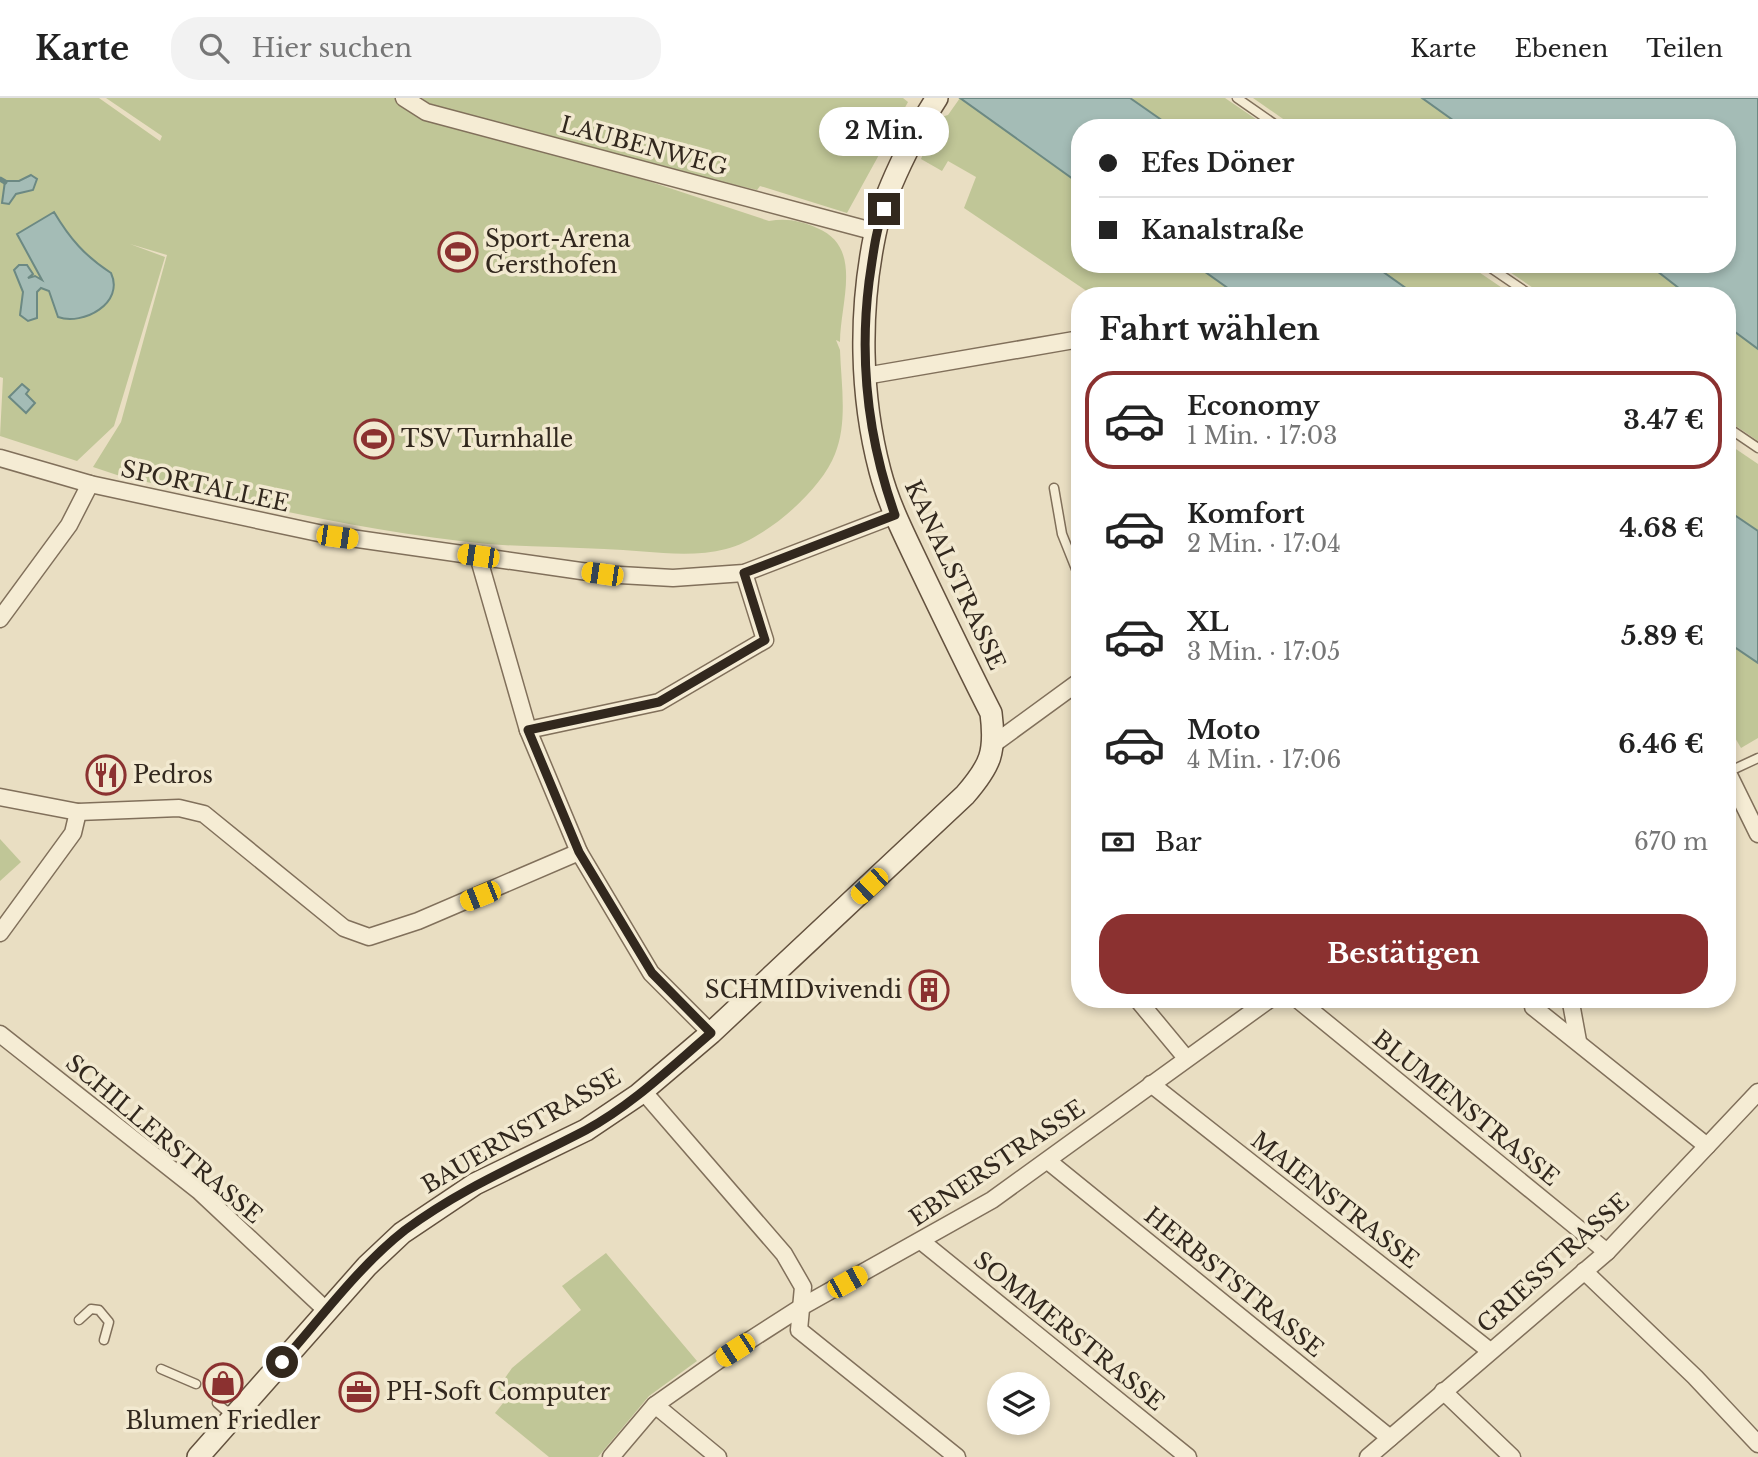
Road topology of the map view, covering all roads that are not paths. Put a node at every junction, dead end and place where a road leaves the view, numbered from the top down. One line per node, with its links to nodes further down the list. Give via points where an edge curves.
1 (404, 98): 5 (street, LAUBENWEG, via 426,112)
2 (1237, 98): 4 (lane)
3 (935, 102): 5 (main road, KANALSTRASSE, via 902,163)
4 (1267, 119)
5 (876, 232): 9 (main road, KANALSTRASSE, via 864,319)
6 (1498, 273): 7 (lane)
7 (1519, 287)
8 (1071, 342): 9 (street)
9 (865, 376): 15 (main road, KANALSTRASSE, via 880,473)
10 (1736, 433): 11 (lane)
11 (1758, 447)
12 (0, 458): 13 (street, SPORTALLEE)
13 (90, 484): 16 (street, SPORTALLEE, via 323,534); 19 (street, via 69,525)
14 (1054, 488): 17 (lane)
15 (895, 515): 18 (street, SPORTALLEE); 22 (main road, KANALSTRASSE, via 991,713)
16 (478, 556): 18 (street, SPORTALLEE, via 602,574 673,578); 21 (street)
17 (1071, 556)
18 (744, 573): 21 (street, via 765,640 659,702)
19 (0, 619)
20 (1071, 688): 22 (street)
21 (528, 730): 29 (street)
22 (995, 743): 36 (main road, BAUERNSTRASSE, via 985,772 965,795)
23 (1758, 758): 24 (lane)
24 (1736, 768)
25 (1736, 788): 28 (street)
26 (0, 797): 27 (street)
27 (78, 812): 29 (street, via 180,808 204,814 344,928 369,937 418,921); 30 (street, via 73,833)
28 (1758, 834)
29 (579, 852): 36 (street, via 652,973)
30 (0, 933)
31 (1144, 1008): 39 (street)
32 (1257, 1008): 39 (street, EBNERSTRASSE)
33 (1308, 1008): 46 (street, BLUMENSTRASSE)
34 (1534, 1008): 38 (street)
35 (1572, 1008): 38 (street)
36 (711, 1033): 41 (main road, BAUERNSTRASSE)
37 (0, 1034): 49 (street, SCHILLERSTRASSE, via 199,1192)
38 (1578, 1041): 43 (street)
39 (1186, 1058): 40 (street, EBNERSTRASSE)
40 (1151, 1084): 44 (street, EBNERSTRASSE); 52 (street, MAIENSTRASSE)
41 (643, 1091): 48 (street, via 774,1238 803,1287); 49 (main road, BAUERNSTRASSE, via 586,1130 438,1206 402,1233)
42 (1758, 1092): 43 (street, GRIESSTRASSE)
43 (1707, 1146): 46 (street, GRIESSTRASSE)
44 (1048, 1161): 45 (street, EBNERSTRASSE); 57 (street, HERBSTSTRASSE)
45 (921, 1241): 48 (street, EBNERSTRASSE); 63 (street, SOMMERSTRASSE)
46 (1607, 1252): 47 (street, GRIESSTRASSE)
47 (1584, 1271): 52 (street, GRIESSTRASSE); 58 (street)
48 (803, 1306): 56 (street, EBNERSTRASSE); 62 (street, via 799,1330)
49 (327, 1311): 59 (main road, BAUERNSTRASSE, via 225,1410)
50 (79, 1320): 51 (lane, via 91,1309 99,1310 109,1322)
51 (104, 1340)
52 (1490, 1351): 55 (street, GRIESSTRASSE)
53 (161, 1369): 54 (lane)
54 (196, 1384)
55 (1443, 1391): 57 (street, GRIESSTRASSE); 65 (street)
56 (655, 1405): 60 (street, EBNERSTRASSE); 61 (street)
57 (1390, 1438): 64 (street, GRIESSTRASSE)
58 (1758, 1444)
59 (198, 1457)
60 (611, 1457)
61 (718, 1457)
62 (957, 1457)
63 (1188, 1457)
64 (1368, 1457)
65 (1513, 1457)

